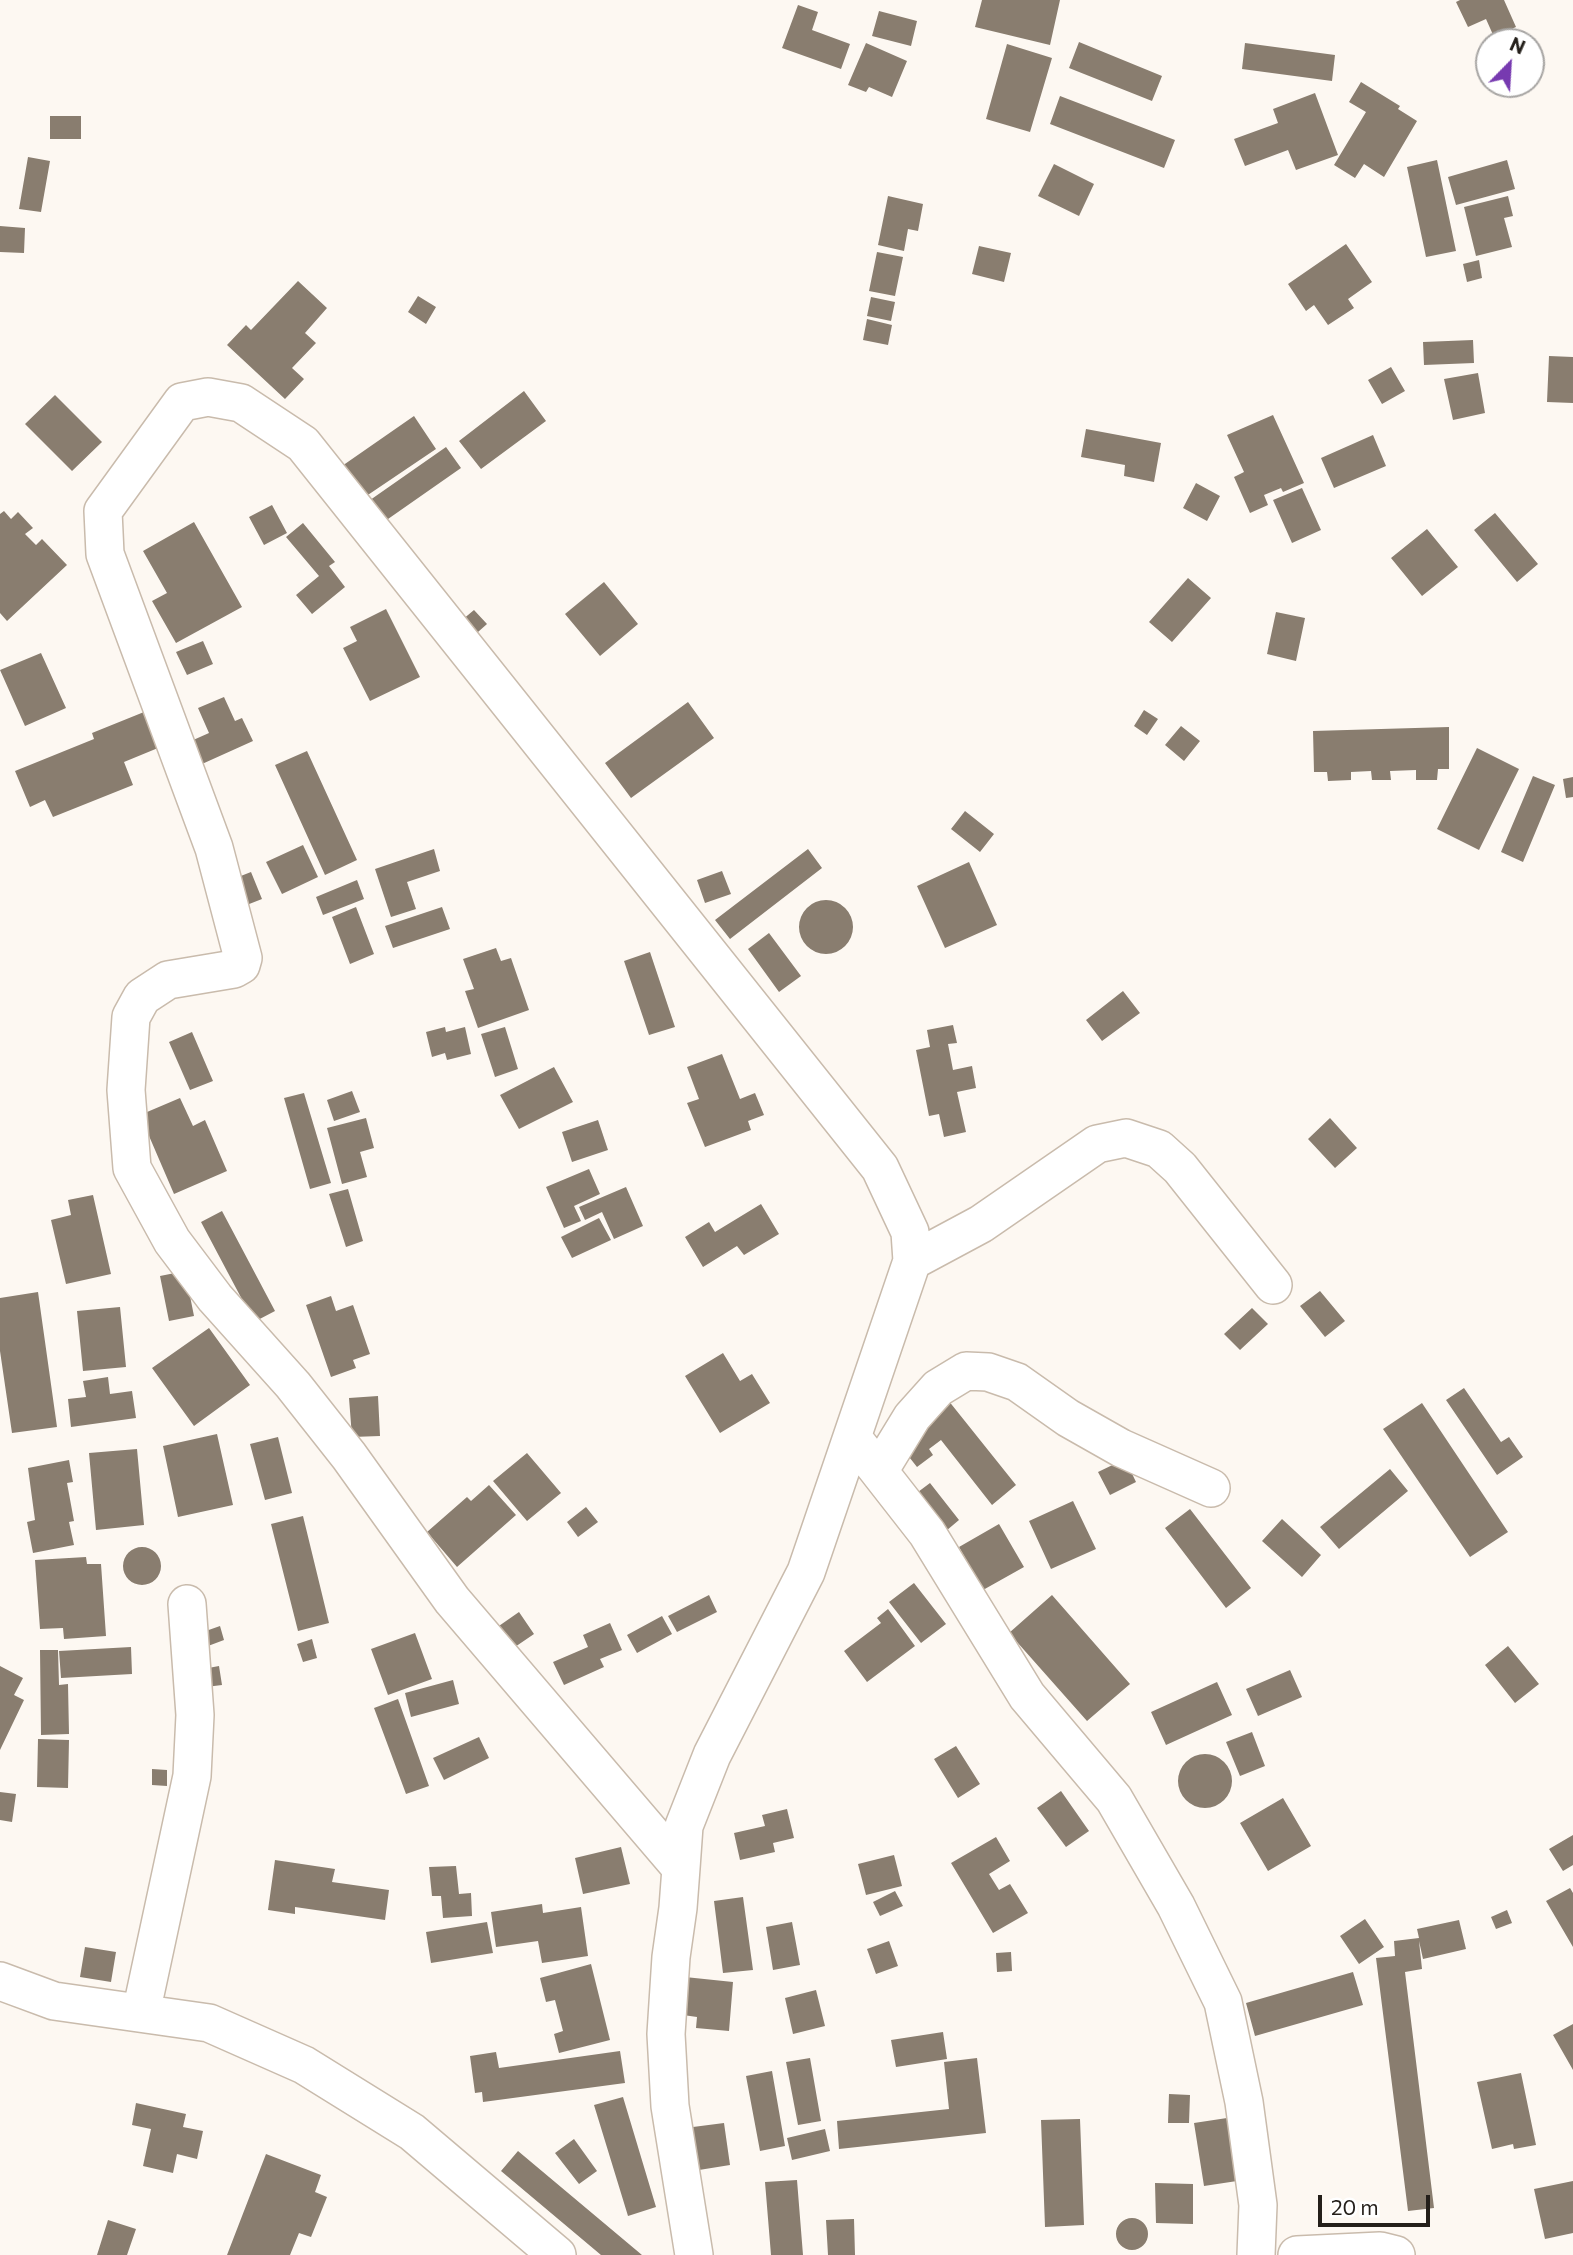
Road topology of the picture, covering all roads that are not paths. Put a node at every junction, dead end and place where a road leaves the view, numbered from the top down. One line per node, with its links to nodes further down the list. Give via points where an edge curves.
1 (912, 1261): 2 (street, via 981,1224 1097,1144 1126,1138 1159,1149 1180,1168); 3 (street); 7 (street, via 910,1231 880,1168 303,444 241,403 208,397 182,402 103,511 105,554 214,848 243,958 234,969 168,980 142,997 131,1017 126,1090 132,1168 172,1241 215,1298 349,1456 452,1600)
2 (1273, 1285)
3 (852, 1437): 4 (street); 7 (street, via 806,1573 712,1755 684,1826)
4 (879, 1471): 5 (street, via 912,1417 938,1388 967,1371 1017,1382 1121,1448); 12 (street, via 927,1534 1027,1696 1114,1800 1176,1906 1223,2002 1244,2102 1258,2205)
5 (1211, 1488)
6 (187, 1604): 9 (street, via 195,1716 192,1776)
7 (681, 1868): 11 (street, via 666,2034 670,2106)
8 (0, 1980): 9 (street, via 54,2001)
9 (141, 2013): 10 (street, via 209,2023 304,2065 412,2132)
10 (557, 2255)
11 (694, 2255)
12 (1256, 2255)
13 (1297, 2255): 14 (street, via 1380,2250)
14 (1396, 2255)

